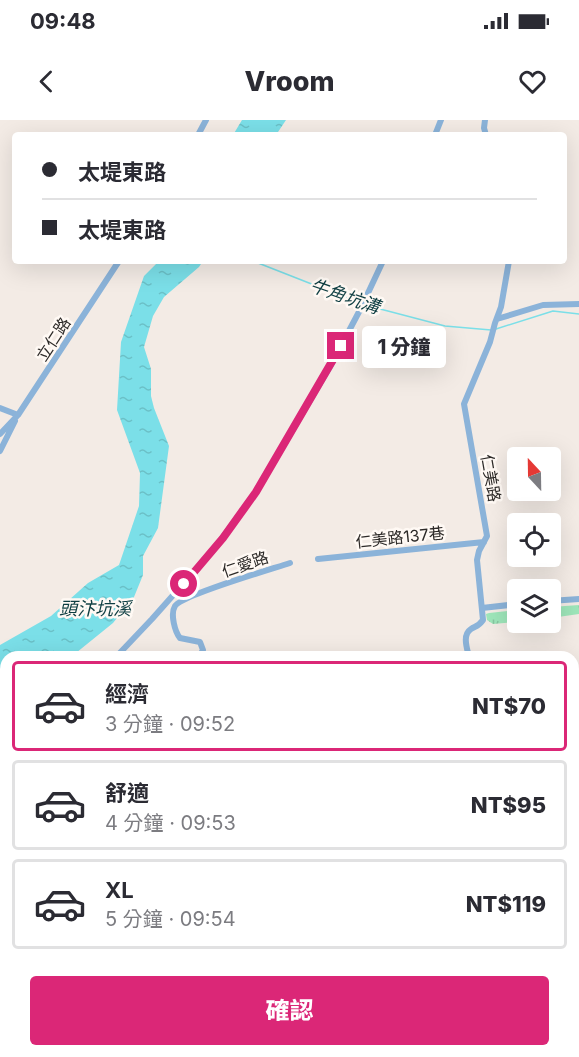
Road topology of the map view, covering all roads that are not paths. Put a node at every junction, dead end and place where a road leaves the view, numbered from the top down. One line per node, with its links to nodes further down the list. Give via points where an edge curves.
1 (117, 264): 7 (street, 立仁路)
2 (382, 264): 17 (street, via 331,364 256,492 215,548)
3 (508, 264): 5 (street, 仁美路)
4 (579, 303): 5 (street, via 543,304)
5 (496, 321): 10 (street, 仁美路, via 464,404 487,536)
6 (0, 408): 7 (street)
7 (18, 415): 8 (street); 9 (street)
8 (0, 434)
9 (0, 451)
10 (484, 542): 11 (street, 仁美路137巷); 16 (street, 仁美路, via 477,560)
11 (318, 559)
12 (290, 563): 18 (street, 仁愛路, via 175,606 177,634 200,642)
13 (579, 599): 14 (street)
14 (561, 600)
15 (507, 605): 16 (street)
16 (482, 608): 19 (street, via 482,622 466,635)
17 (121, 651)
18 (202, 651)
19 (468, 651)

